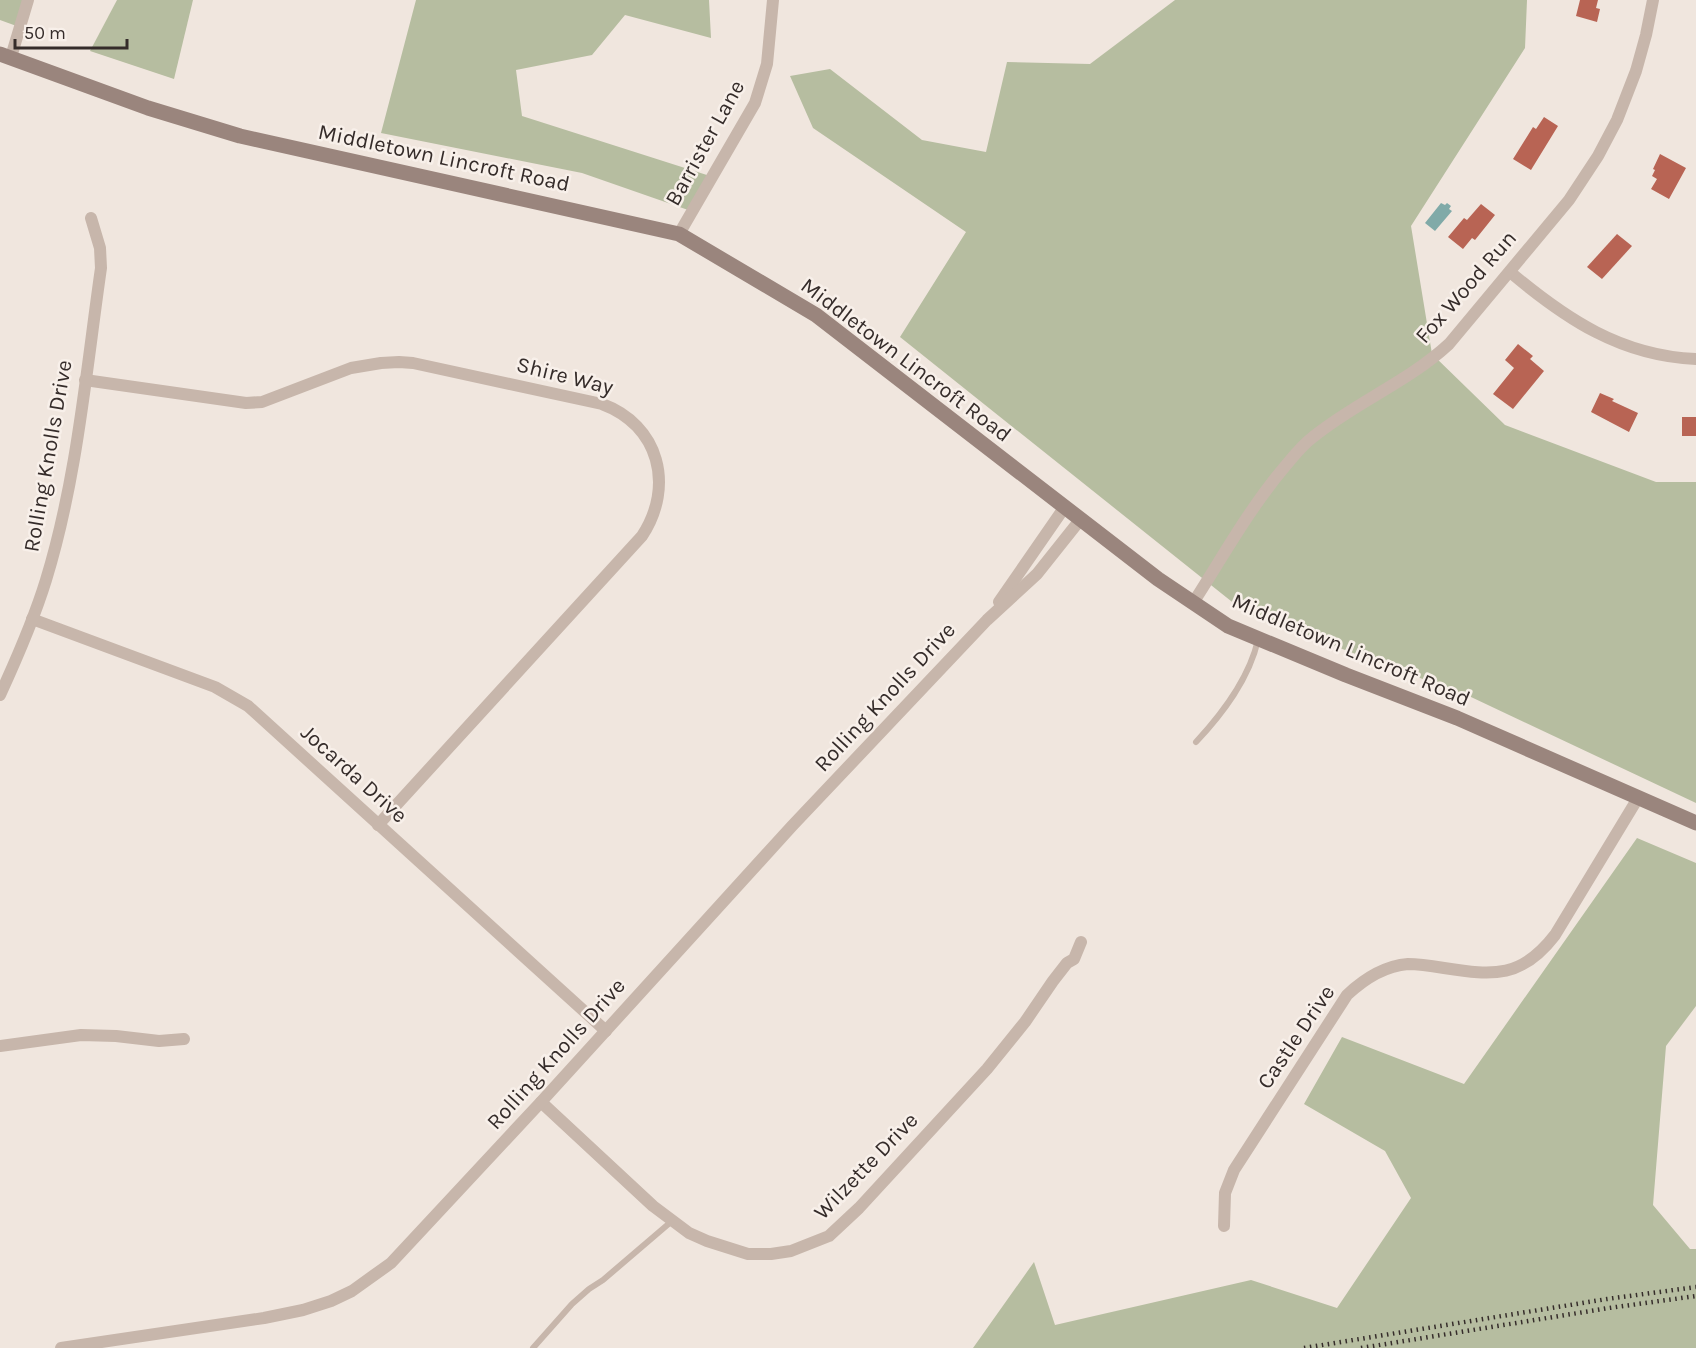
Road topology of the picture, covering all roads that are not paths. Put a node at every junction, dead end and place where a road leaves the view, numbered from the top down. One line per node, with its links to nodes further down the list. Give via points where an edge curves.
1 (28, 0): 4 (street)
2 (773, 0): 6 (street, Barrister Lane, via 766,64 755,103)
3 (1653, 0): 7 (street, Fox Wood Run, via 1636,71 1614,126 1569,200)
4 (5, 56): 6 (main road, Middletown Lincroft Road, via 148,108 240,136)
5 (91, 218): 9 (street, Rolling Knolls Drive, via 101,268)
6 (679, 234): 10 (main road, Middletown Lincroft Road, via 816,315)
7 (1510, 272): 8 (street, via 1574,322 1606,338 1649,352); 12 (street, Fox Wood Run, via 1434,358 1301,447 1263,494)
8 (1696, 359)
9 (85, 380): 13 (street, Rolling Knolls Drive, via 64,513); 20 (street, Shire Way, via 246,403 262,402 351,368 413,363 602,404 624,414 646,437 658,464 660,481 651,523)
10 (1064, 508): 11 (main road, Middletown Lincroft Road); 14 (street, Rolling Knolls Drive)
11 (1080, 520): 12 (main road, Middletown Lincroft Road); 14 (street, Rolling Knolls Drive, via 1037,574)
12 (1193, 603): 15 (main road, Middletown Lincroft Road, via 1228,626)
13 (32, 619): 16 (street, Rolling Knolls Drive); 20 (street, Jocarda Drive, via 188,676 234,697)
14 (987, 620): 22 (street, Rolling Knolls Drive)
15 (1258, 639): 17 (lane, via 1241,683); 18 (main road, Middletown Lincroft Road, via 1457,718)
16 (0, 695)
17 (1196, 742)
18 (1638, 798): 19 (main road, Middletown Lincroft Road); 27 (street, Castle Drive, via 1555,935 1532,960 1491,974 1402,965 1365,979 1347,995 1234,1170 1225,1193)
19 (1696, 823)
20 (378, 825): 22 (street, Jocarda Drive)
21 (1081, 942): 26 (street, Wilzette Drive, via 1074,959 1067,963 987,1069 859,1209 829,1236 792,1251 748,1254 707,1241)
22 (606, 1031): 25 (street, Rolling Knolls Drive)
23 (184, 1039): 24 (street, via 81,1035)
24 (0, 1046)
25 (541, 1102): 26 (street, Wilzette Drive); 28 (street, Rolling Knolls Drive, via 398,1257 352,1291 303,1310 264,1318)
26 (672, 1221): 29 (lane, via 572,1304)
27 (1224, 1226)
28 (61, 1348)
29 (533, 1348)

